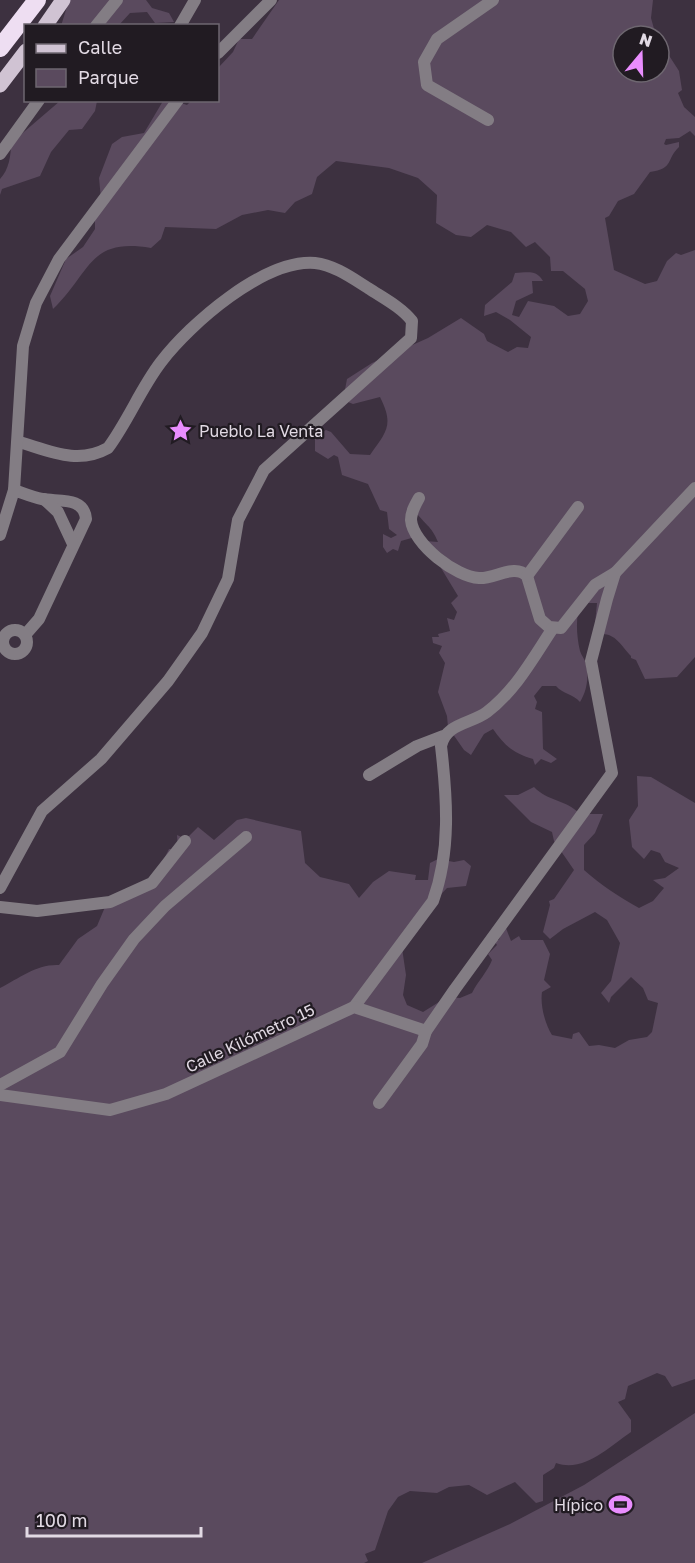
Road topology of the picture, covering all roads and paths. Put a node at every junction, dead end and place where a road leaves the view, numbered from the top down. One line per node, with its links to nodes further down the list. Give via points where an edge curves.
1 (37, 0): 10 (highway)
2 (63, 0): 7 (main road)
3 (117, 0): 8 (street)
4 (195, 0): 9 (street)
5 (271, 0): 11 (street)
6 (494, 0): 16 (street, via 437,39 424,62 427,85)
7 (46, 24)
8 (98, 24)
9 (181, 24)
10 (0, 48)
11 (219, 52)
12 (24, 54): 13 (main road)
13 (0, 85)
14 (38, 102): 17 (street)
15 (177, 102): 18 (street, via 46,279 23,346)
16 (488, 120)
17 (0, 154)
18 (19, 442): 20 (street); 34 (street, via 82,458 108,448 160,363 192,327 228,296 283,268 314,263 342,272 412,321 411,338 264,470 238,520 228,579 202,633 168,681 101,759 42,811)
19 (695, 488): 26 (street)
20 (14, 490): 22 (street); 24 (street)
21 (419, 498): 27 (street, via 411,517 413,529 451,567 466,576 481,578 516,570)
22 (44, 499): 25 (street, via 58,512); 25 (street, via 76,503 86,513 84,529)
23 (578, 507): 27 (street)
24 (0, 535)
25 (74, 544): 29 (street, via 39,619 25,635 20,631 8,632)
26 (615, 573): 28 (street, via 595,585 563,626); 37 (street, via 591,661 612,773)
27 (527, 576): 28 (street, via 540,619)
28 (553, 628): 30 (street, via 508,696)
29 (3, 652)
30 (443, 736): 31 (street, via 417,746); 36 (street, via 448,814 438,887 433,901)
31 (369, 776)
32 (246, 837): 38 (street, via 165,906 134,939 60,1052)
33 (185, 841): 35 (street, via 152,883 110,902 37,911)
34 (0, 888)
35 (0, 907)
36 (354, 1007): 37 (street); 39 (street, Calle Kilómetro 15, via 166,1094 110,1110)
37 (426, 1031): 40 (street, via 422,1044)
38 (0, 1085)
39 (0, 1095)
40 (379, 1103)

